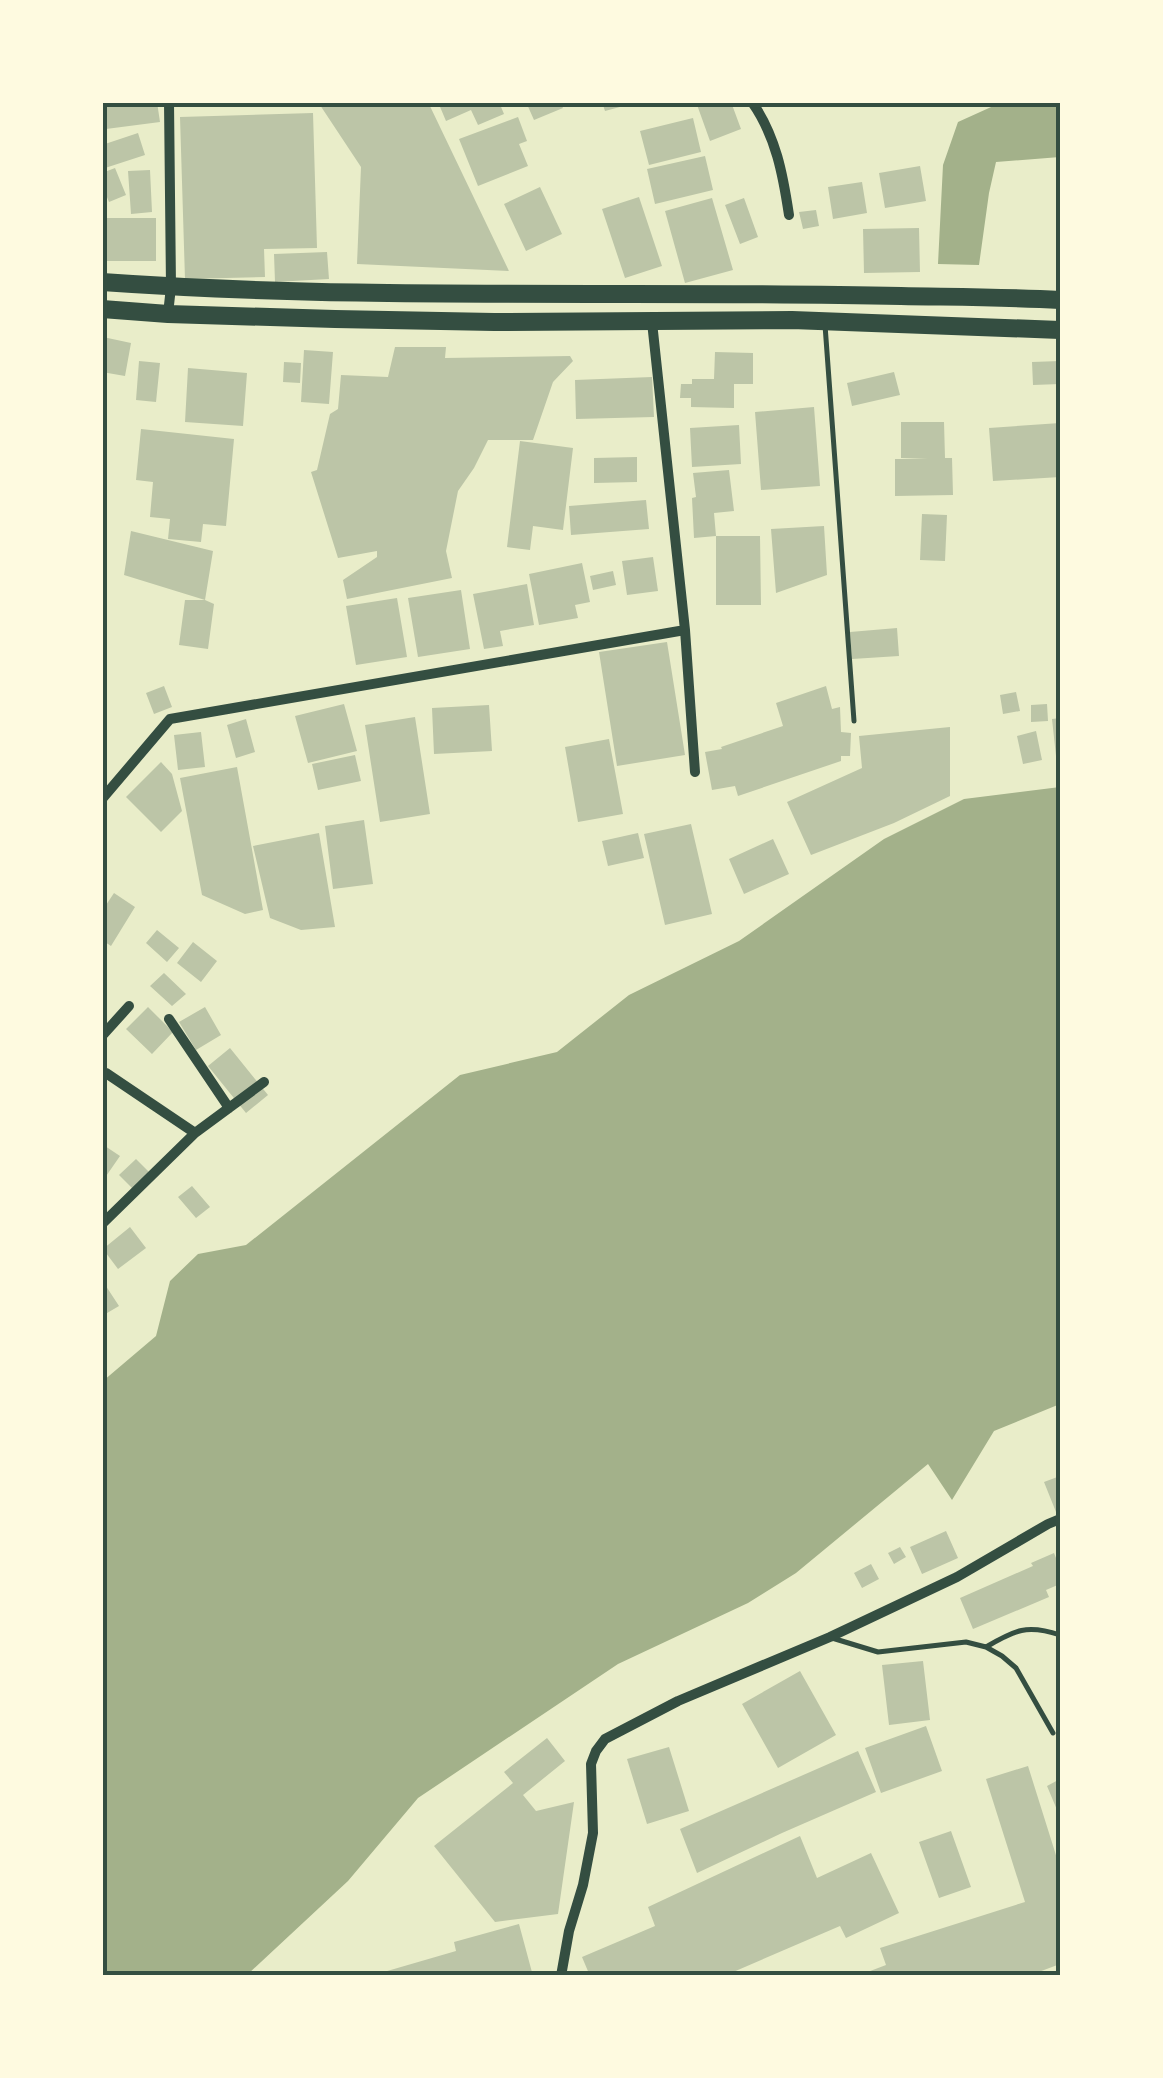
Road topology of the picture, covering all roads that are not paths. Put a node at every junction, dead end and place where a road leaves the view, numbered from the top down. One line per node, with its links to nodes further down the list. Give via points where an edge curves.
1 (169, 102): 5 (street)
2 (752, 102): 3 (street, via 782,168)
3 (789, 214)
4 (102, 282): 5 (highway)
5 (171, 287): 6 (highway); 8 (street)
6 (1060, 300)
7 (102, 308): 8 (highway)
8 (168, 314): 10 (highway)
9 (825, 321): 10 (highway); 11 (highway); 13 (lane)
10 (652, 322): 12 (street)
11 (1060, 330)
12 (685, 630): 14 (street); 15 (street, via 170,719)
13 (854, 721)
14 (695, 772)
15 (102, 800)
16 (129, 1006): 18 (street)
17 (169, 1019): 21 (street)
18 (102, 1036)
19 (106, 1072): 22 (street)
20 (264, 1082): 21 (street)
21 (230, 1108): 22 (street)
22 (195, 1133): 23 (street)
23 (103, 1224)
24 (1060, 1518): 26 (street, via 958,1577)
25 (1060, 1635): 27 (lane, via 1022,1628)
26 (830, 1637): 27 (lane, via 878,1652 966,1642); 29 (street, via 678,1701 596,1751 593,1833)
27 (986, 1647): 28 (lane, via 1016,1668)
28 (1053, 1734)
29 (561, 1976)

